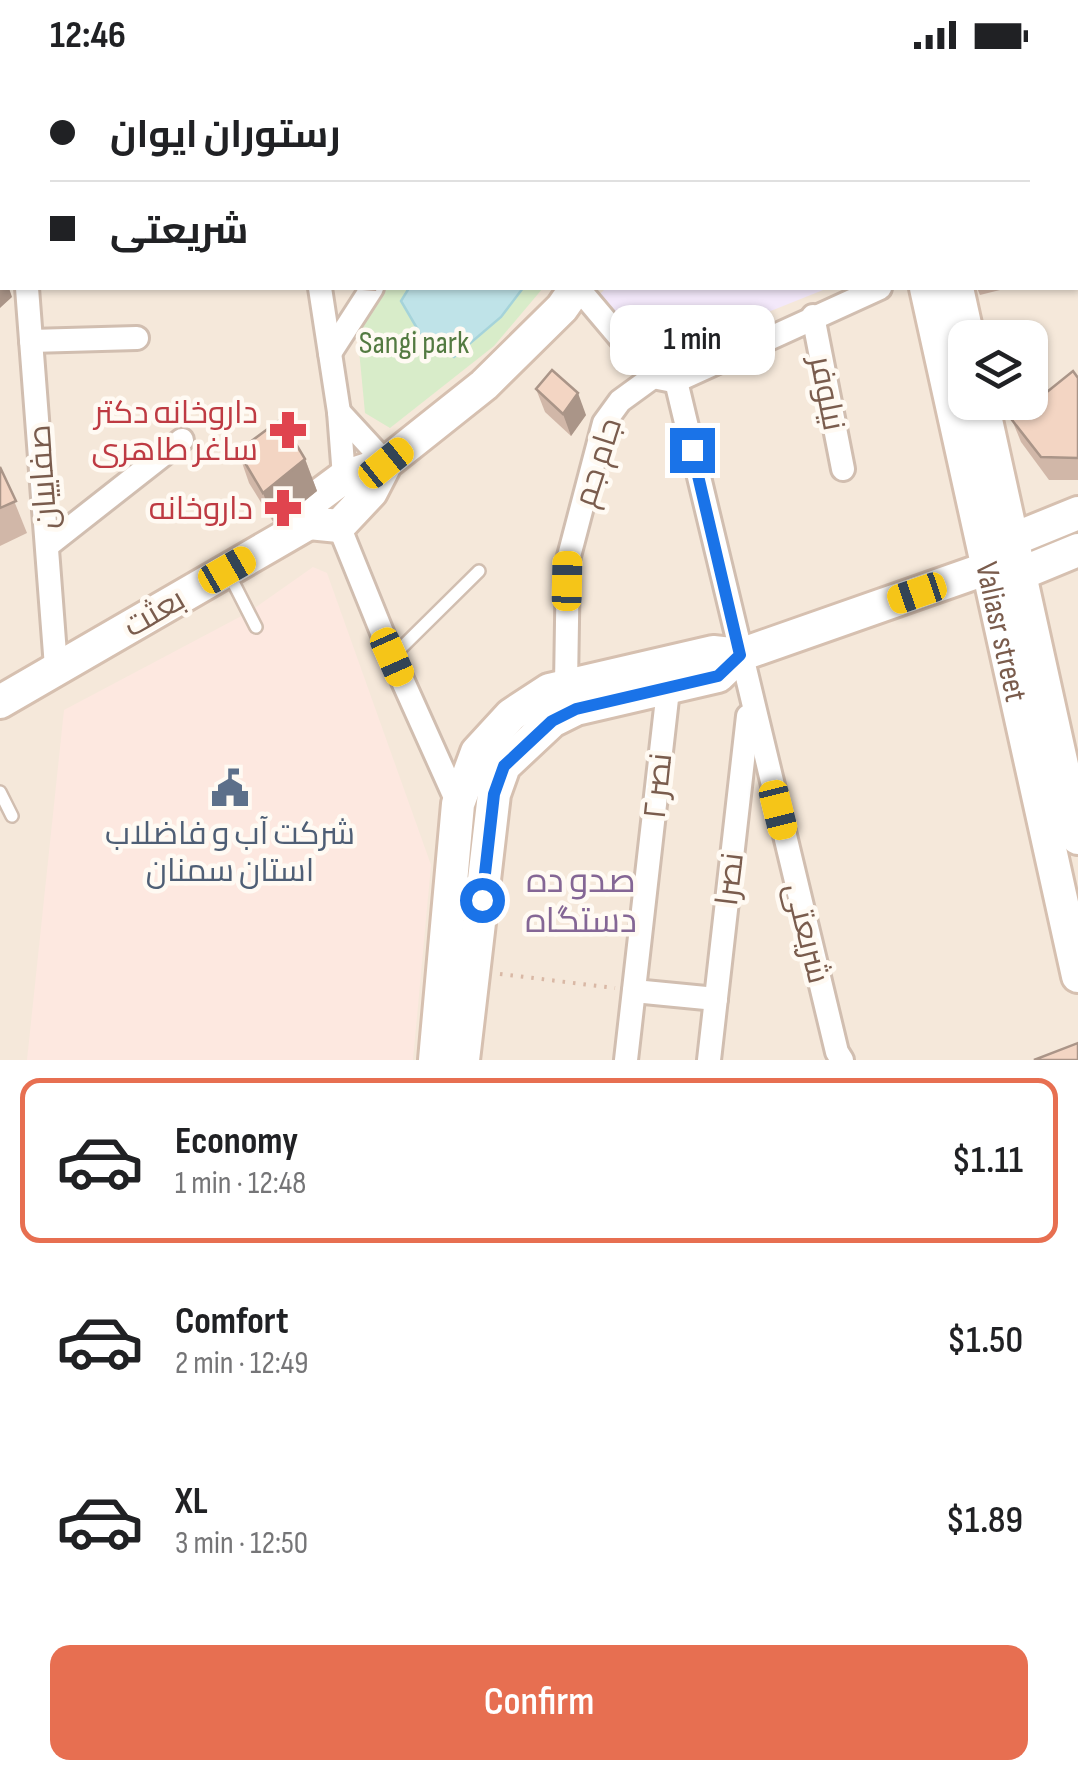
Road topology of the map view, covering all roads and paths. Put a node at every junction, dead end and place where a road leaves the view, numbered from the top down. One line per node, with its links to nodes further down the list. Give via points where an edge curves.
1 (28, 290): 12 (street, صفاییان)
2 (320, 290): 13 (street)
3 (371, 290): 13 (street)
4 (576, 290): 18 (street, via 484,386)
5 (579, 290): 14 (street)
6 (875, 290): 9 (street)
7 (927, 290): 28 (street, Valiasr street)
8 (957, 290): 10 (street)
9 (813, 316): 14 (street); 19 (street, نیلوفر)
10 (964, 320)
11 (137, 338): 12 (street)
12 (32, 340): 24 (street, صفاییان)
13 (330, 353): 15 (street)
14 (664, 379): 30 (street, شریعتی); 33 (street, جام جم, via 620,401 604,423 568,560)
15 (339, 412): 18 (street); 20 (street)
16 (986, 420): 23 (street)
17 (182, 440): 24 (street)
18 (386, 463): 20 (street); 22 (street, via 372,492)
19 (843, 469)
20 (344, 477): 22 (street, via 313,500)
21 (1078, 513): 23 (street)
22 (324, 525): 26 (street, بعثت); 31 (street)
23 (1012, 540): 28 (street)
24 (47, 546): 32 (street, صفاییان)
25 (1078, 550): 28 (street)
26 (227, 570): 29 (lane); 32 (street, بعثت)
27 (479, 571): 31 (lane)
28 (1004, 571): 30 (street); 40 (street); 42 (street, Valiasr street)
29 (256, 628)
30 (740, 655): 33 (street, via 714,652); 34 (street, via 718,676); 35 (street, شریعتی)
31 (392, 657): 38 (street)
32 (56, 667): 36 (street, بعثت)
33 (566, 684): 38 (street, via 511,715 477,752)
34 (668, 690): 41 (street, via 576,709 552,721 504,766 494,794); 43 (street, نصر ۲)
35 (750, 698): 44 (street, نصرا); 49 (street, شریعتی)
36 (0, 702)
37 (0, 792): 39 (lane)
38 (458, 804): 45 (street)
39 (12, 816)
40 (1078, 838)
41 (474, 970): 43 (path); 46 (street)
42 (1078, 976)
43 (634, 991): 44 (street); 47 (street, نصر ۲)
44 (716, 999): 48 (street, نصرا)
45 (435, 1060)
46 (464, 1060)
47 (626, 1060)
48 (708, 1060)
49 (842, 1060)

